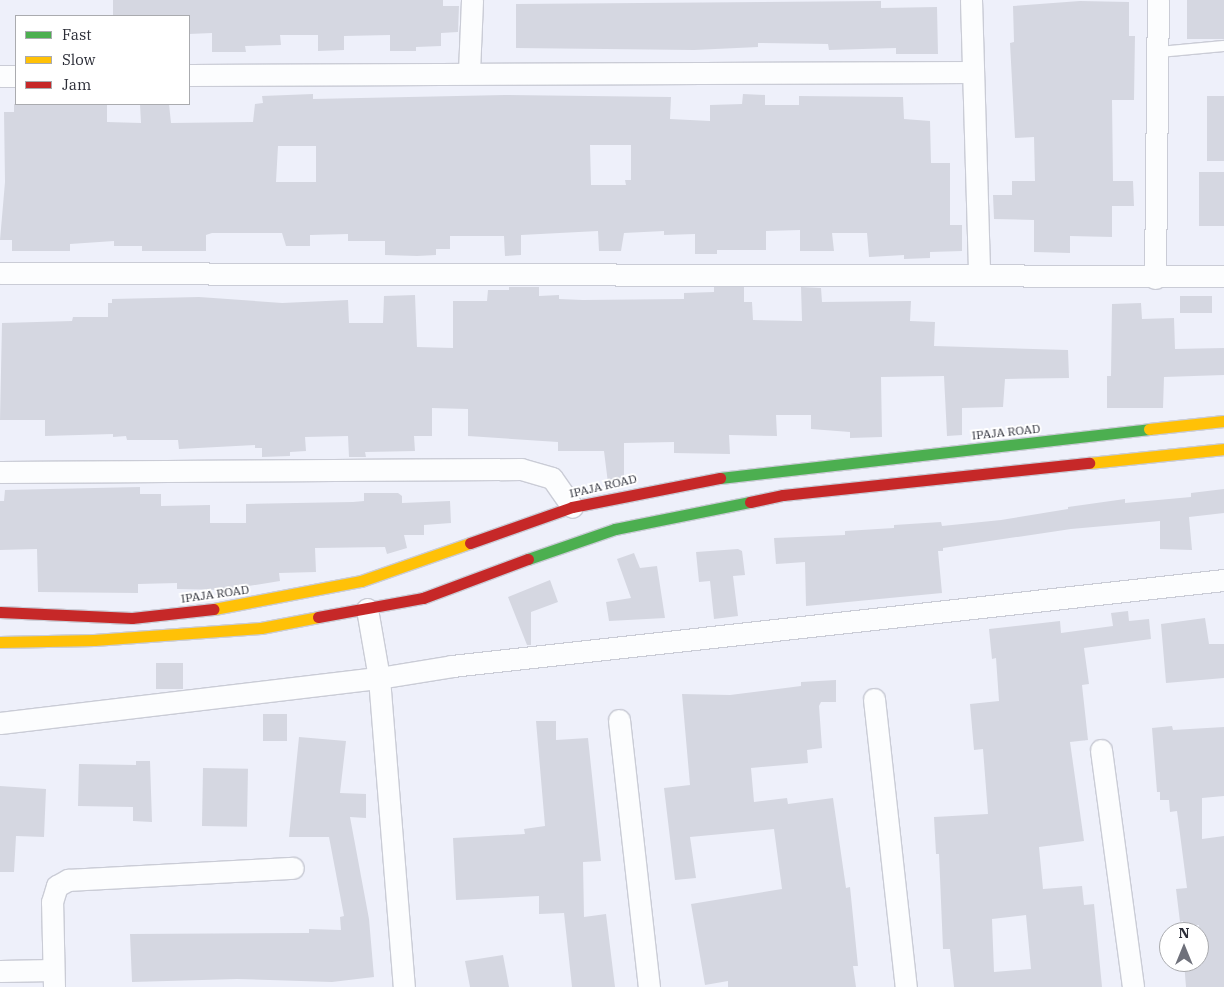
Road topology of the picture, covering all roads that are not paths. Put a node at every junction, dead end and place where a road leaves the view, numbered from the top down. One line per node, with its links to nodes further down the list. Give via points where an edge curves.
1 (472, 0): 6 (street)
2 (971, 0): 7 (street)
3 (1158, 0): 5 (street)
4 (1224, 46): 5 (lane)
5 (1159, 52): 14 (street)
6 (469, 72): 7 (street); 8 (street)
7 (973, 72): 12 (street)
8 (190, 75)
9 (0, 76): 10 (street)
10 (15, 76)
11 (0, 273): 12 (street)
12 (979, 276): 14 (street)
13 (1224, 276): 14 (street)
14 (1155, 278)
15 (1224, 421): 18 (main road, IPAJA ROAD, via 724,476)
16 (1224, 449): 20 (main road, via 783,495 615,529 423,598)
17 (0, 472): 18 (street, via 522,469 552,478)
18 (572, 507): 21 (main road, IPAJA ROAD, via 361,581 218,610 132,618)
19 (1224, 580): 23 (street, via 452,666)
20 (367, 609): 22 (main road, via 261,628 94,640); 23 (street)
21 (0, 612)
22 (0, 642)
23 (379, 678): 26 (street); 31 (street)
24 (874, 699): 33 (street)
25 (619, 720): 32 (street)
26 (0, 723)
27 (1101, 750): 34 (street)
28 (293, 868): 30 (street, via 68,880 57,886 52,902)
29 (0, 971): 30 (street)
30 (53, 978)
31 (404, 987)
32 (649, 987)
33 (906, 987)
34 (1133, 987)

